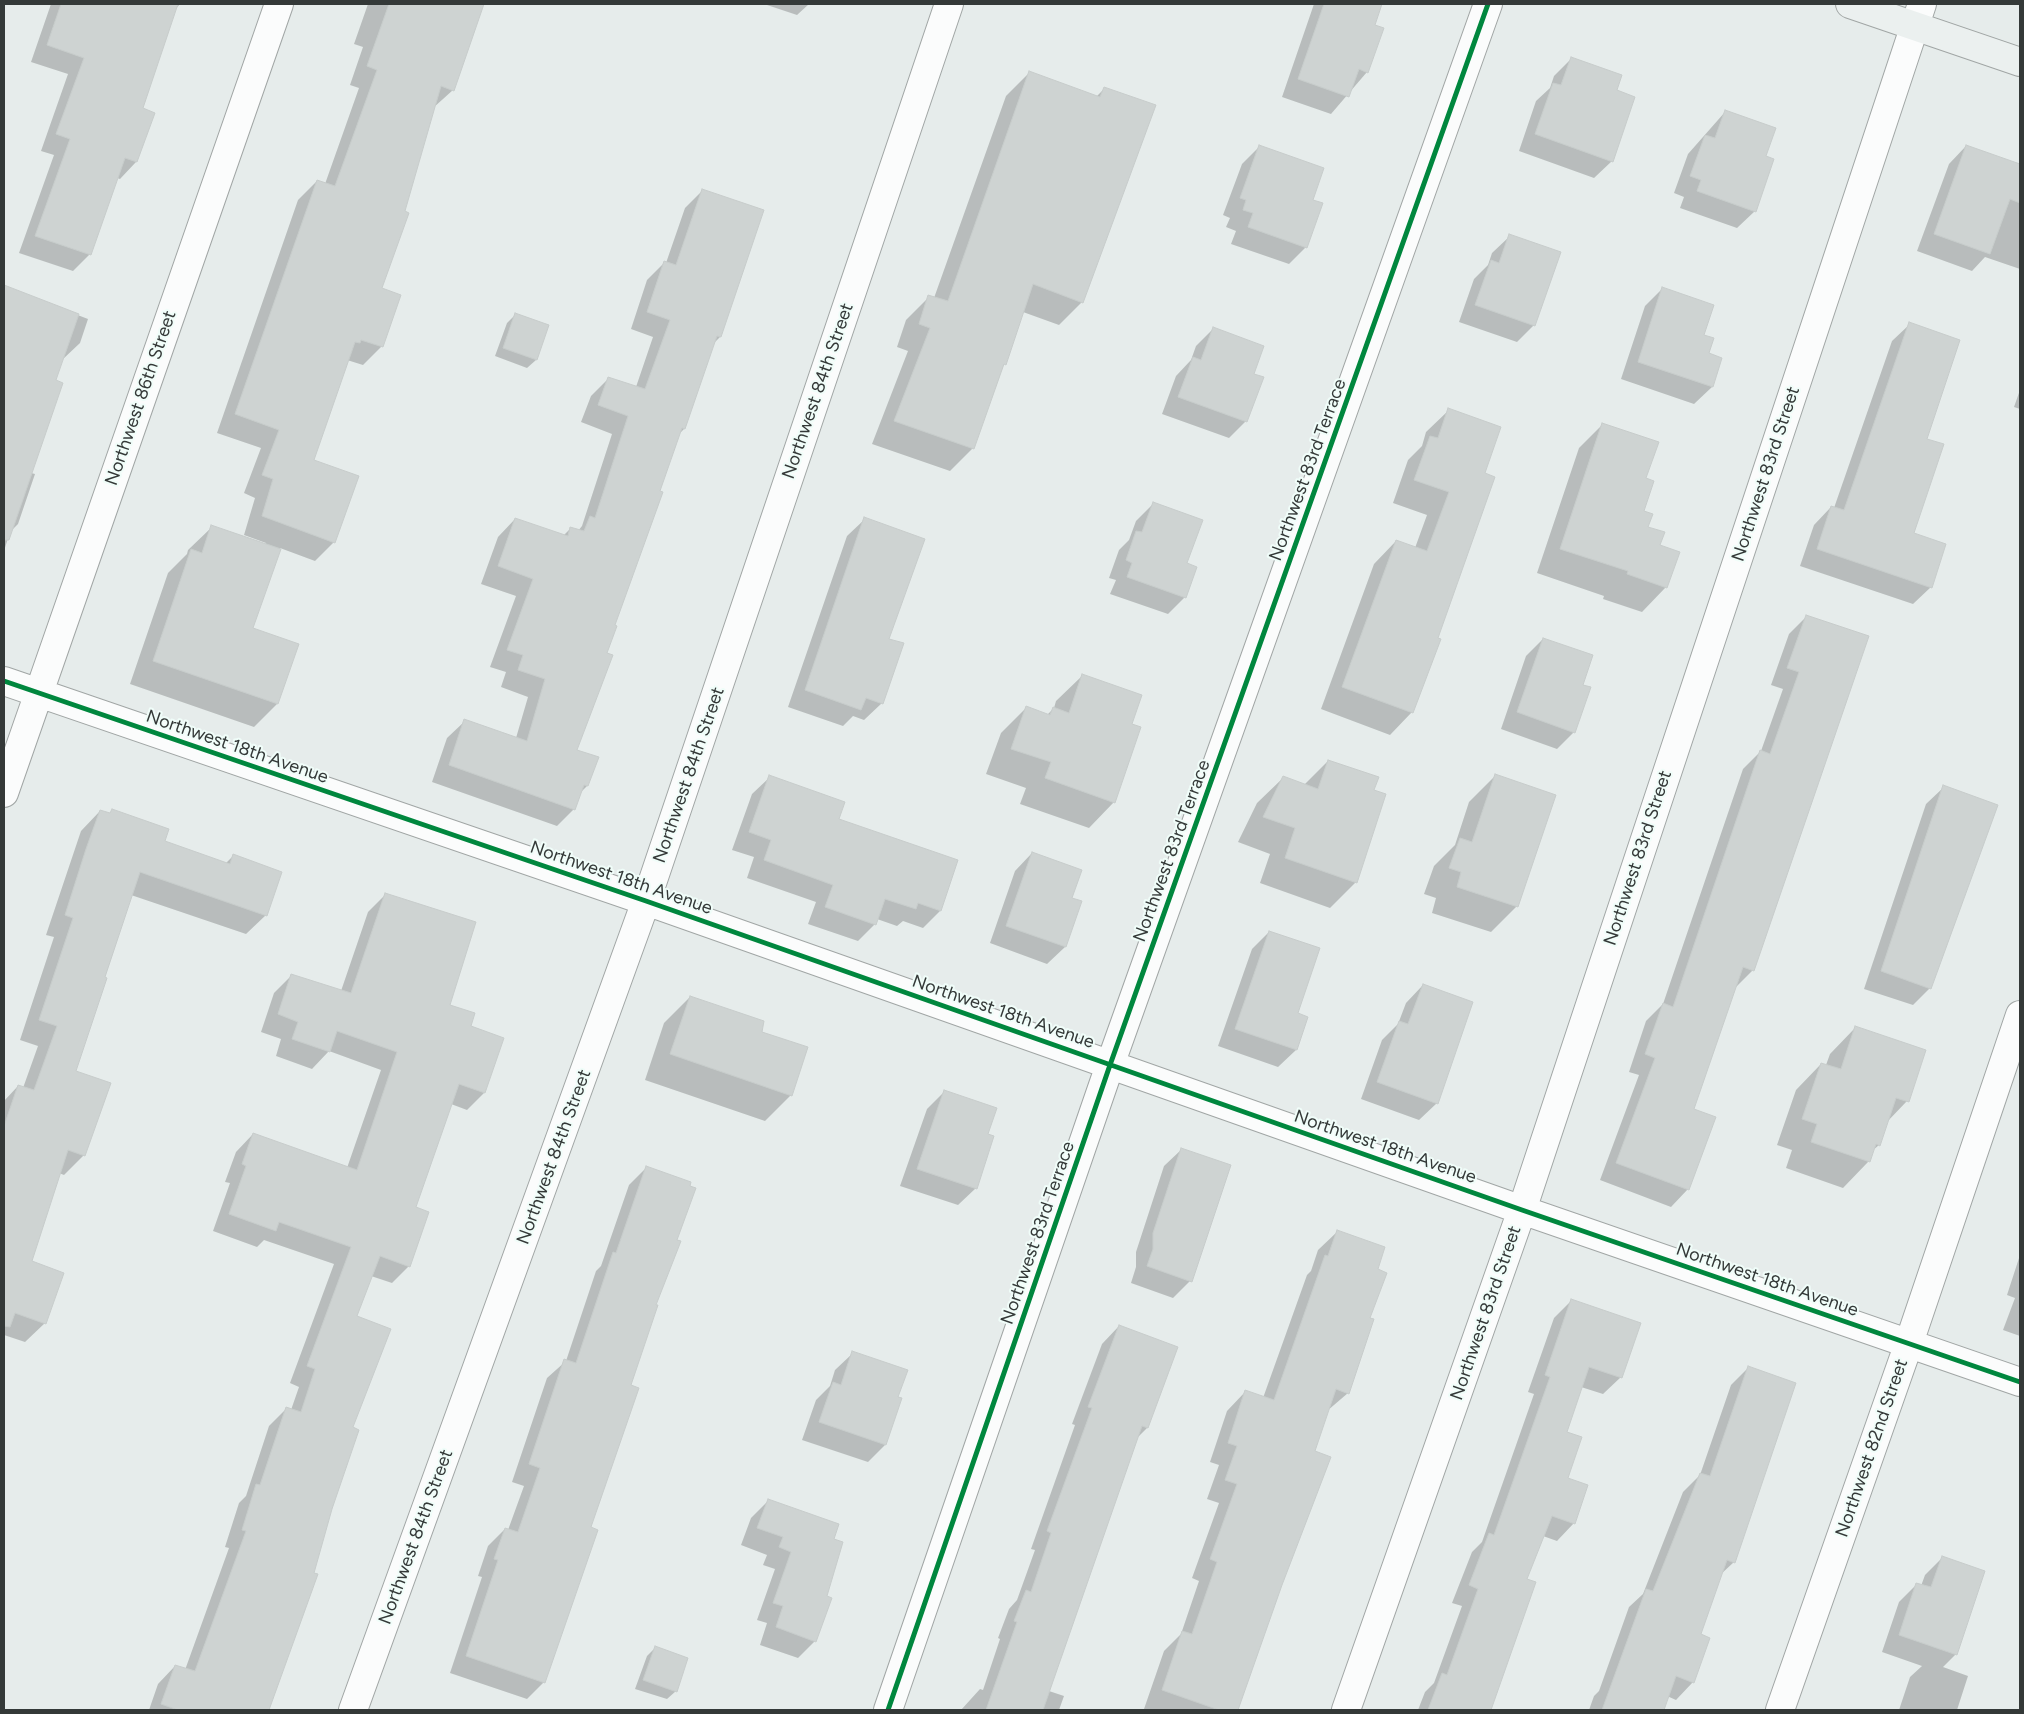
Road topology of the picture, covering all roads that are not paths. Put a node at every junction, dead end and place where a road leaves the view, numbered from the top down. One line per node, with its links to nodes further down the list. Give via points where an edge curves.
1 (279, 4): 8 (street, Northwest 86th Street)
2 (949, 4): 10 (street, Northwest 84th Street)
3 (1488, 4): 12 (street, Northwest 83rd Terrace)
4 (1850, 4): 5 (main road)
5 (1918, 15): 6 (main road); 13 (street, Northwest 83rd Street)
6 (2020, 62)
7 (4, 681): 8 (street, Northwest 18th Avenue)
8 (37, 693): 9 (street, Northwest 86th Street); 10 (street, Northwest 18th Avenue)
9 (4, 793)
10 (646, 901): 12 (street, Northwest 18th Avenue); 16 (street, Northwest 84th Street)
11 (2020, 1015): 14 (street, Northwest 82nd Street)
12 (1110, 1065): 13 (street, Northwest 18th Avenue); 17 (street, Northwest 83rd Terrace)
13 (1522, 1210): 14 (street, Northwest 18th Avenue); 18 (street, Northwest 83rd Street)
14 (1909, 1343): 15 (street, Northwest 18th Avenue); 19 (street, Northwest 82nd Street)
15 (2020, 1382)
16 (353, 1710)
17 (888, 1710)
18 (1346, 1710)
19 (1780, 1710)

